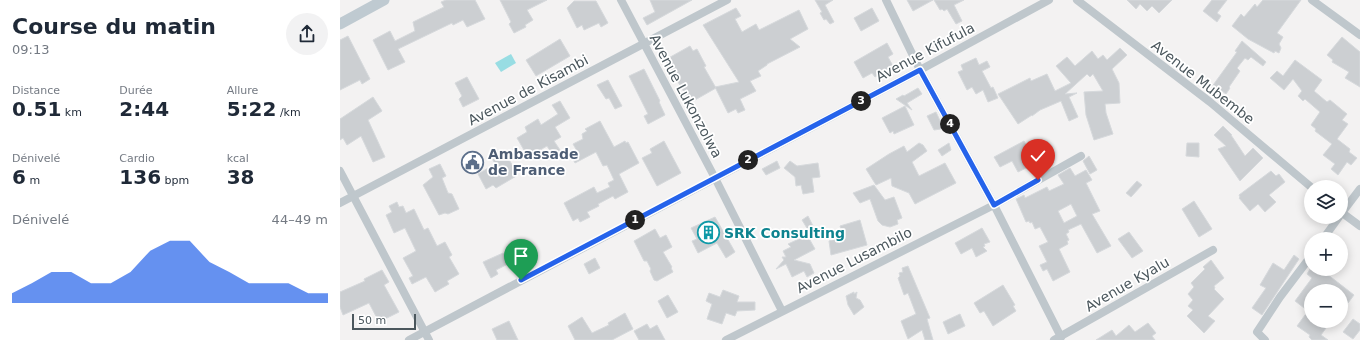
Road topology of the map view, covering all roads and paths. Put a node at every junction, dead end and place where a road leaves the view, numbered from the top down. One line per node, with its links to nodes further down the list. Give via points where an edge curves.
1 (384, 0): 8 (street)
2 (621, 0): 10 (street, Avenue Lukonzolwa)
3 (727, 0): 10 (street, Avenue de Kisambi)
4 (886, 0): 11 (street)
5 (1049, 0): 11 (street, Avenue Kifufula)
6 (1077, 0): 15 (street, Avenue Mubembe, via 1210,102)
7 (1312, 0): 9 (street)
8 (340, 24)
9 (1360, 36)
10 (644, 44): 14 (street, Avenue Lukonzolwa); 17 (street, Avenue de Kisambi)
11 (920, 70): 14 (street, Avenue Kifufula); 19 (street)
12 (1081, 156): 19 (street, Avenue Lusambilo)
13 (340, 171): 17 (street)
14 (715, 178): 25 (street, Avenue Lukonzolwa); 26 (street, Avenue Kifufula)
15 (1304, 181)
16 (1360, 189): 20 (street)
17 (353, 196): 18 (street, Avenue de Kisambi); 26 (street)
18 (340, 203)
19 (994, 205): 25 (street, Avenue Lusambilo); 27 (street)
20 (1348, 205)
21 (1348, 218): 22 (street)
22 (1360, 226)
23 (1213, 250): 27 (street, Avenue Kyalu)
24 (1304, 265): 31 (street, via 1257,332)
25 (782, 311): 30 (street, Avenue Lusambilo)
26 (424, 332): 28 (street, Avenue Kifufula); 29 (street)
27 (1058, 338)
28 (409, 340)
29 (429, 340)
30 (726, 340)
31 (1265, 340)

